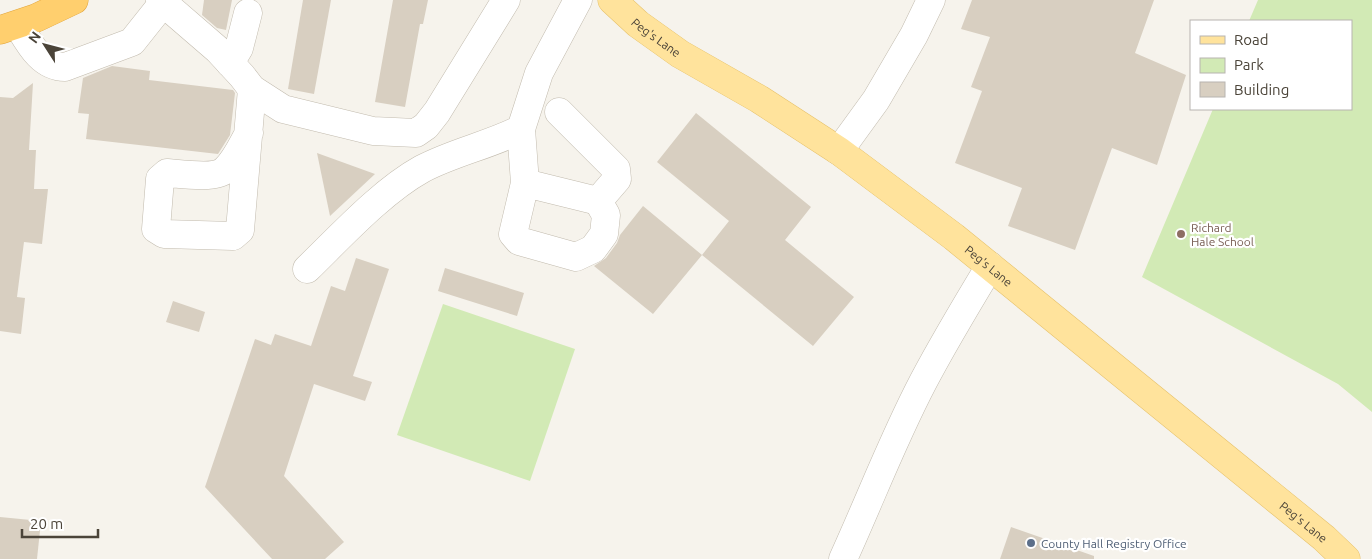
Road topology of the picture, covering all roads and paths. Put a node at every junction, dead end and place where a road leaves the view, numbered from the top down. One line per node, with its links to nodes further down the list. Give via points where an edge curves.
1 (74, 0): 8 (highway)
2 (506, 0): 10 (lane, via 437,112 416,133 374,131 289,111)
3 (578, 0): 12 (lane, via 539,73)
4 (612, 0): 14 (main road, Peg's Lane, via 638,24 680,54)
5 (931, 0): 14 (lane, via 876,100)
6 (161, 2): 8 (lane, via 132,42 65,68 45,61); 9 (lane)
7 (248, 13): 9 (lane, via 239,48)
8 (9, 27)
9 (230, 62): 10 (lane)
10 (252, 89): 13 (lane)
11 (558, 112): 16 (lane, via 616,169 617,179)
12 (521, 130): 15 (lane); 18 (lane, via 422,169 389,193)
13 (249, 133): 13 (lane, via 240,230 233,236 164,234 156,228 160,179 166,174 213,175 224,171)
14 (839, 151): 17 (main road, Peg's Lane)
15 (525, 183): 16 (lane); 16 (lane, via 513,234 519,241 576,257 593,248 604,234 606,215)
16 (598, 201)
17 (990, 266): 19 (lane, via 923,382); 20 (main road, Peg's Lane)
18 (307, 269)
19 (843, 559)
20 (1346, 559)

